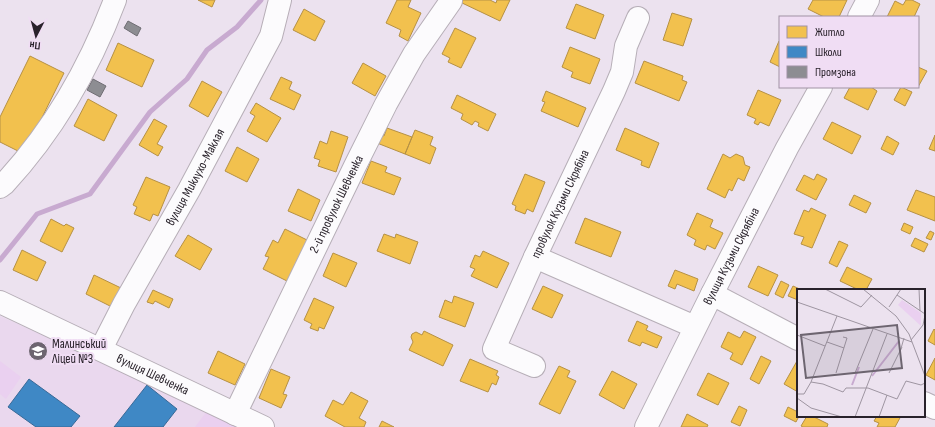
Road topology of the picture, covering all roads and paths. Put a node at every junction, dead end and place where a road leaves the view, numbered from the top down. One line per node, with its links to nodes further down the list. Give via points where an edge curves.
1 (115, 0): 8 (street, via 99,40 59,115 26,160)
2 (280, 0): 14 (street, вулиця Миклухо-Маклая, via 271,36)
3 (868, 0): 5 (street)
4 (451, 2): 18 (street, 2-й провулок Шевченка, via 414,54 386,104)
5 (860, 16)
6 (638, 18): 9 (street, провулок Кузьми Скрябіна, via 626,46 622,72 614,91)
7 (820, 88): 10 (street, вулиця Кузьми Скрябіна)
8 (0, 187)
9 (536, 257): 12 (street); 15 (street, провулок Кузьми Скрябіна, via 494,349)
10 (712, 294): 12 (street, вулиця Кузьми Скрябіна); 13 (street)
11 (0, 302): 14 (street, вулиця Шевченка)
12 (695, 328): 20 (street, вулиця Кузьми Скрябіна)
13 (797, 338)
14 (101, 350): 18 (street, вулиця Шевченка)
15 (534, 366)
16 (925, 403): 17 (street)
17 (935, 408)
18 (235, 414): 19 (street, вулиця Шевченка)
19 (263, 427)
20 (646, 427)

